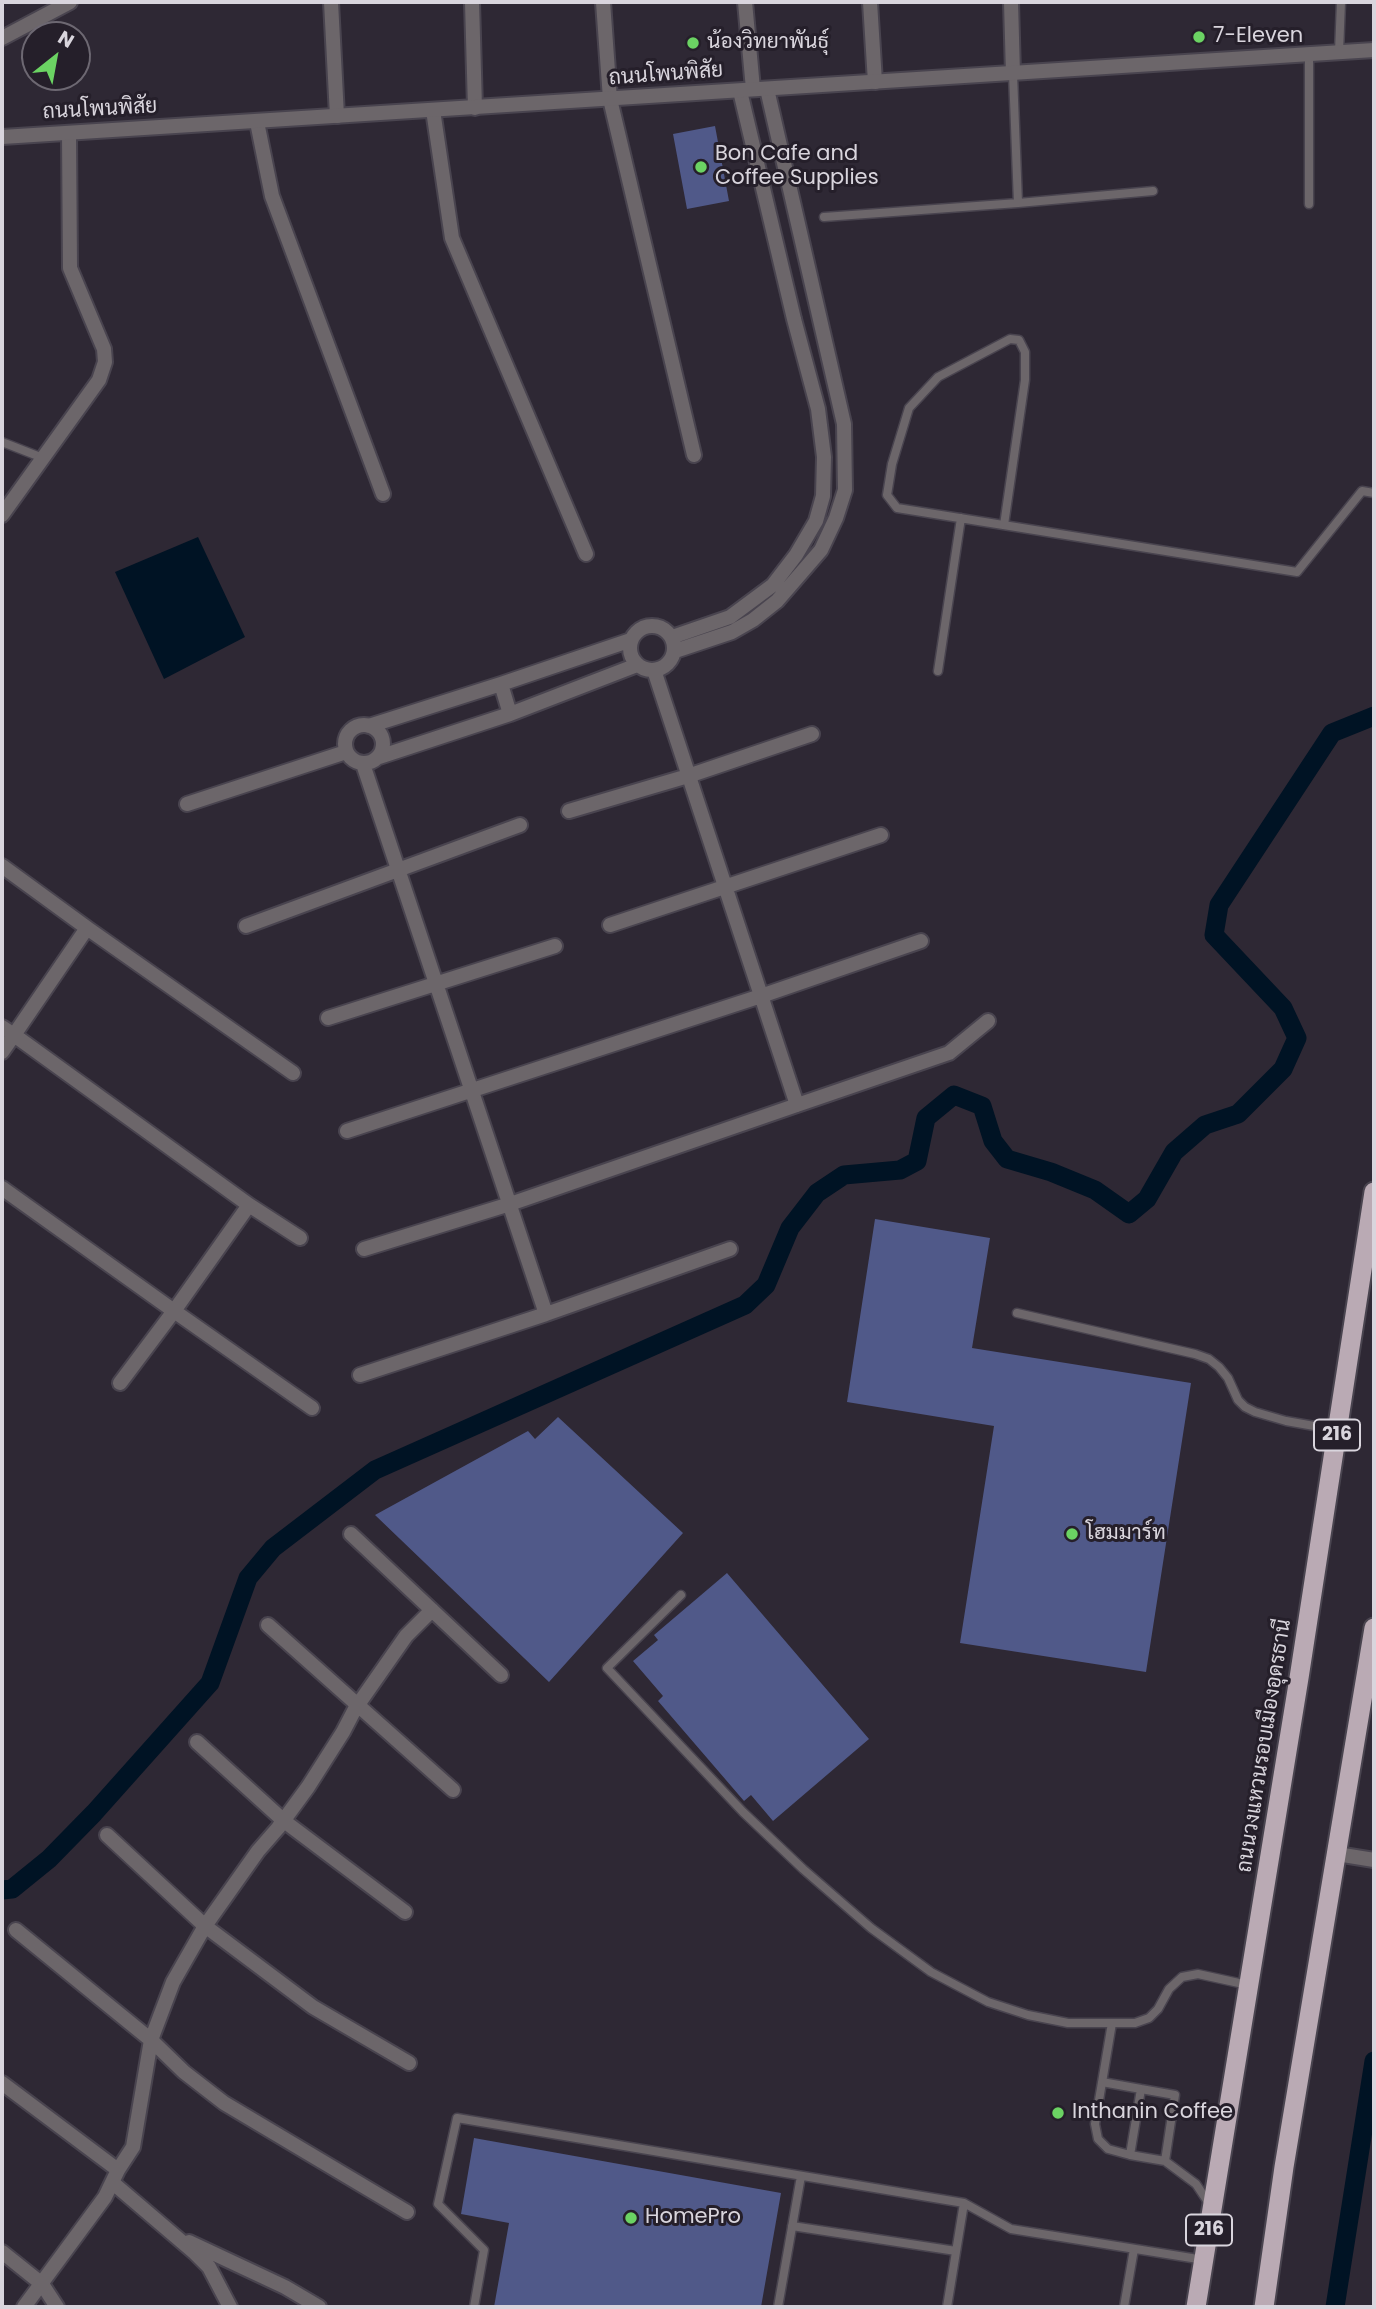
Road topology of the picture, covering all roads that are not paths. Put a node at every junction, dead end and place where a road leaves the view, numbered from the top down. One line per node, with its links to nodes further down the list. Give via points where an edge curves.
1 (70, 2): 9 (street)
2 (331, 2): 19 (street)
3 (472, 2): 17 (street)
4 (603, 2): 16 (street)
5 (745, 2): 15 (street)
6 (870, 2): 14 (street)
7 (1011, 2): 13 (street)
8 (1341, 2): 11 (lane)
9 (2, 38)
10 (1374, 50): 11 (street, ถนนโพนพิสัย)
11 (1339, 52): 12 (street, ถนนโพนพิสัย)
12 (1309, 55): 13 (street, ถนนโพนพิสัย); 25 (lane)
13 (1013, 74): 14 (street, ถนนโพนพิสัย); 24 (lane)
14 (875, 82): 15 (street, ถนนโพนพิสัย)
15 (753, 90): 16 (street, ถนนโพนพิสัย); 26 (street); 27 (street)
16 (610, 99): 17 (street, ถนนโพนพิสัย); 30 (street)
17 (475, 108): 18 (street, ถนนโพนพิสัย)
18 (433, 110): 19 (street, ถนนโพนพิสัย); 37 (street, via 452,238)
19 (337, 116): 20 (street, ถนนโพนพิสัย)
20 (257, 121): 21 (street, ถนนโพนพิสัย); 33 (street, via 272,195)
21 (69, 134): 22 (street, ถนนโพนพิสัย); 31 (street, via 71,268 105,362 99,380)
22 (2, 137)
23 (1153, 191): 24 (lane)
24 (1018, 203): 28 (lane)
25 (1309, 204)
26 (795, 209): 27 (street); 39 (street, via 844,424 845,490 821,550 777,601 732,632)
27 (769, 214): 39 (street, via 818,409 823,496 816,520 773,585 730,617)
28 (824, 217)
29 (2, 442): 31 (lane)
30 (694, 456)
31 (43, 458): 34 (street)
32 (1374, 493): 36 (lane, via 1362,491 1297,572)
33 (383, 494)
34 (2, 515)
35 (961, 518): 36 (lane); 36 (lane, via 897,508 887,495 909,408 938,377 1010,339 1019,340 1025,352 1025,380); 42 (lane)
36 (1004, 525)
37 (586, 554)
38 (631, 640): 39 (street, via 637,630 661,626); 40 (street, via 630,653); 43 (street)
39 (674, 644): 41 (street, via 670,662)
40 (637, 665): 41 (street); 44 (street)
41 (654, 670): 50 (street)
42 (938, 671)
43 (501, 684): 44 (street); 45 (street)
44 (510, 714): 48 (street)
45 (369, 726): 47 (street, via 349,732); 48 (street, via 383,741)
46 (812, 734): 50 (street)
47 (346, 751): 49 (street); 51 (street)
48 (379, 757): 49 (street)
49 (363, 764): 56 (street)
50 (688, 776): 52 (street); 57 (street)
51 (187, 804)
52 (569, 811)
53 (520, 825): 56 (street)
54 (881, 835): 57 (street)
55 (2, 866): 60 (street)
56 (398, 870): 59 (street); 63 (street)
57 (725, 886): 58 (street); 64 (street)
58 (610, 925)
59 (246, 926)
60 (87, 928): 67 (street); 69 (street)
61 (921, 941): 64 (street)
62 (555, 946): 63 (street)
63 (436, 982): 65 (street); 70 (street)
64 (761, 996): 70 (street); 71 (street)
65 (328, 1018)
66 (988, 1021): 71 (street, via 949,1053)
67 (8, 1031): 68 (street); 76 (street)
68 (2, 1052)
69 (293, 1073)
70 (472, 1091): 72 (street); 75 (street)
71 (797, 1105): 75 (street)
72 (347, 1131)
73 (2, 1188): 80 (street)
74 (1374, 1192): 86 (highway, ถนนวงแหวนรอบเมืองอุดรธานี / 216)
75 (510, 1203): 78 (street); 82 (street)
76 (250, 1205): 77 (street); 80 (street)
77 (300, 1238)
78 (364, 1249)
79 (730, 1249): 82 (street)
80 (174, 1311): 84 (street); 85 (street)
81 (1017, 1313): 86 (lane, via 1209,1359 1228,1378 1245,1407)
82 (546, 1314): 83 (street)
83 (360, 1375)
84 (120, 1383)
85 (312, 1408)
86 (1338, 1431): 103 (highway, ถนนวงแหวนรอบเมืองอุดรธานี / 216)
87 (351, 1534): 89 (street)
88 (681, 1595): 104 (lane, via 607,1668 743,1812 872,1928 931,1972 988,2002 1028,2015 1068,2023)
89 (432, 1610): 92 (street); 93 (street, via 406,1636)
90 (268, 1625): 93 (street)
91 (1374, 1628): 98 (highway)
92 (501, 1675)
93 (358, 1705): 95 (street); 96 (street)
94 (197, 1742): 96 (street)
95 (453, 1790)
96 (284, 1821): 100 (street); 101 (street)
97 (107, 1835): 101 (street)
98 (1337, 1853): 99 (street); 133 (highway)
99 (1374, 1860)
100 (405, 1912)
101 (205, 1926): 105 (street, via 173,1982); 106 (street, via 313,2007)
102 (16, 1930): 105 (street)
103 (1248, 1984): 104 (lane, via 1198,1975 1182,1977 1149,2018); 115 (highway, ถนนวงแหวนรอบเมืองอุดรธานี / 216)
104 (1112, 2023): 107 (lane)
105 (151, 2040): 113 (street, via 133,2147); 116 (street, via 224,2103)
106 (410, 2063)
107 (1102, 2082): 109 (lane); 110 (lane, via 1095,2124 1098,2139 1108,2149)
108 (2, 2083): 113 (street)
109 (1141, 2089): 110 (lane); 111 (lane, via 1175,2095)
110 (1130, 2155): 111 (lane)
111 (1165, 2161): 115 (lane, via 1196,2184)
112 (801, 2176): 114 (lane); 117 (lane); 128 (lane, via 457,2118 438,2204 484,2250)
113 (115, 2177): 118 (street); 123 (street)
114 (964, 2203): 119 (lane, via 1011,2229); 120 (lane)
115 (1212, 2207): 122 (highway, ถนนวงแหวนรอบเมืองอุดรธานี / 216)
116 (407, 2212)
117 (792, 2226): 120 (lane); 129 (lane)
118 (172, 2234): 126 (street, via 209,2267); 127 (street)
119 (1134, 2249): 122 (lane); 131 (lane)
120 (956, 2251): 130 (lane)
121 (2, 2252): 123 (street)
122 (1204, 2260): 132 (highway, ถนนวงแหวนรอบเมืองอุดรธานี / 216)
123 (42, 2284): 124 (street); 125 (street)
124 (24, 2307)
125 (57, 2307)
126 (230, 2307)
127 (319, 2307)
128 (474, 2307)
129 (778, 2307)
130 (947, 2307)
131 (1124, 2307)
132 (1196, 2307)
133 (1264, 2307)

